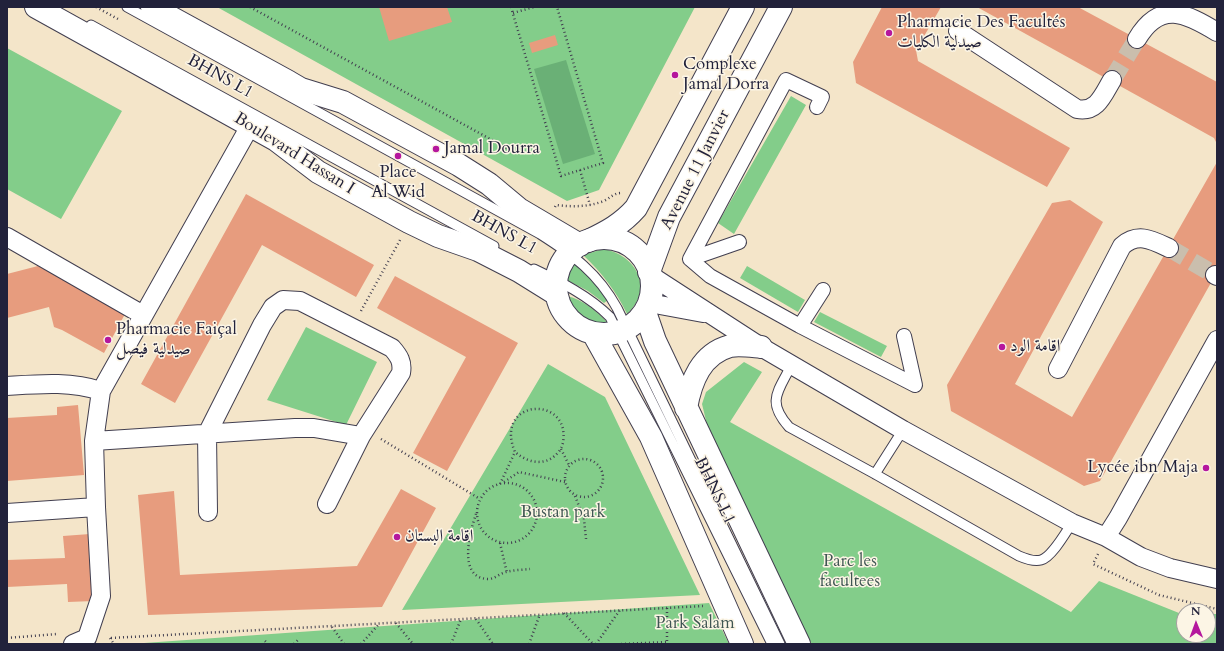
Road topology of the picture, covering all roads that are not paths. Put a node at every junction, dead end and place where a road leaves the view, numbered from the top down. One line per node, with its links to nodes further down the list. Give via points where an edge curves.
1 (36, 7): 12 (main road, Boulevard Hassan I)
2 (127, 7): 15 (lane, BHNS L1, via 540,234)
3 (152, 7): 15 (main road, via 302,89 342,102 459,165 489,184 514,205)
4 (743, 7): 15 (main road, Avenue 11 Janvier, via 640,201 627,219 614,229)
5 (781, 7): 18 (main road, Avenue 11 Janvier, via 670,217)
6 (86, 22): 19 (lane, BHNS L1, via 506,253)
7 (958, 31): 10 (street, via 1077,109 1090,109 1095,106)
8 (1217, 32): 9 (street, via 1188,15 1169,14 1151,21 1144,27)
9 (1138, 39)
10 (1112, 80)
11 (817, 107): 17 (street, via 822,97 786,80)
12 (250, 126): 19 (main road, Boulevard Hassan I, via 276,140 318,172 409,222 438,236 478,250); 23 (street)
13 (7, 237): 23 (street)
14 (739, 242): 17 (street)
15 (579, 246): 18 (main road, via 601,239 625,244 644,260); 19 (main road, via 560,265); 25 (lane, BHNS L1, via 594,274 609,293)
16 (1168, 248): 31 (street, via 1142,237 1134,238 1122,246)
17 (690, 259): 24 (street, via 710,276)
18 (650, 274): 21 (main road, via 651,294); 22 (street)
19 (556, 287): 25 (lane, BHNS L1, via 600,306); 26 (main road, via 560,306 567,317 577,326)
20 (823, 290): 24 (street)
21 (647, 307): 22 (street); 25 (main road, via 638,320); 34 (main road, via 655,341)
22 (708, 314): 29 (street)
23 (143, 315): 33 (street)
24 (800, 326): 27 (street, via 915,386)
25 (622, 330): 26 (main road, via 605,334); 49 (lane, BHNS L1); 50 (lane, BHNS L1)
26 (593, 333): 48 (main road, via 651,437)
27 (904, 336)
28 (1217, 340): 45 (street)
29 (761, 347): 30 (street); 34 (main road, via 731,346 708,358 692,380)
30 (792, 364): 35 (street); 39 (lane, via 776,397 779,416 789,427)
31 (1058, 369)
32 (7, 386): 33 (street, via 63,383 84,385)
33 (101, 391): 38 (street)
34 (686, 408): 51 (main road)
35 (903, 430): 39 (lane); 44 (street)
36 (363, 433): 37 (street, via 314,428); 37 (street, via 401,373 399,356 392,348 300,301 283,300 273,307 262,325); 40 (street)
37 (207, 434): 38 (street); 42 (street)
38 (94, 441): 41 (street)
39 (875, 474): 44 (lane, via 1019,556 1032,560 1042,560 1049,556)
40 (327, 504)
41 (96, 507): 43 (street); 47 (street, via 100,596 87,638)
42 (208, 512)
43 (7, 513)
44 (1072, 523): 45 (street)
45 (1102, 544): 46 (street, via 1170,568)
46 (1217, 579)
47 (67, 639)
48 (742, 644)
49 (772, 644)
50 (780, 644)
51 (798, 644)

